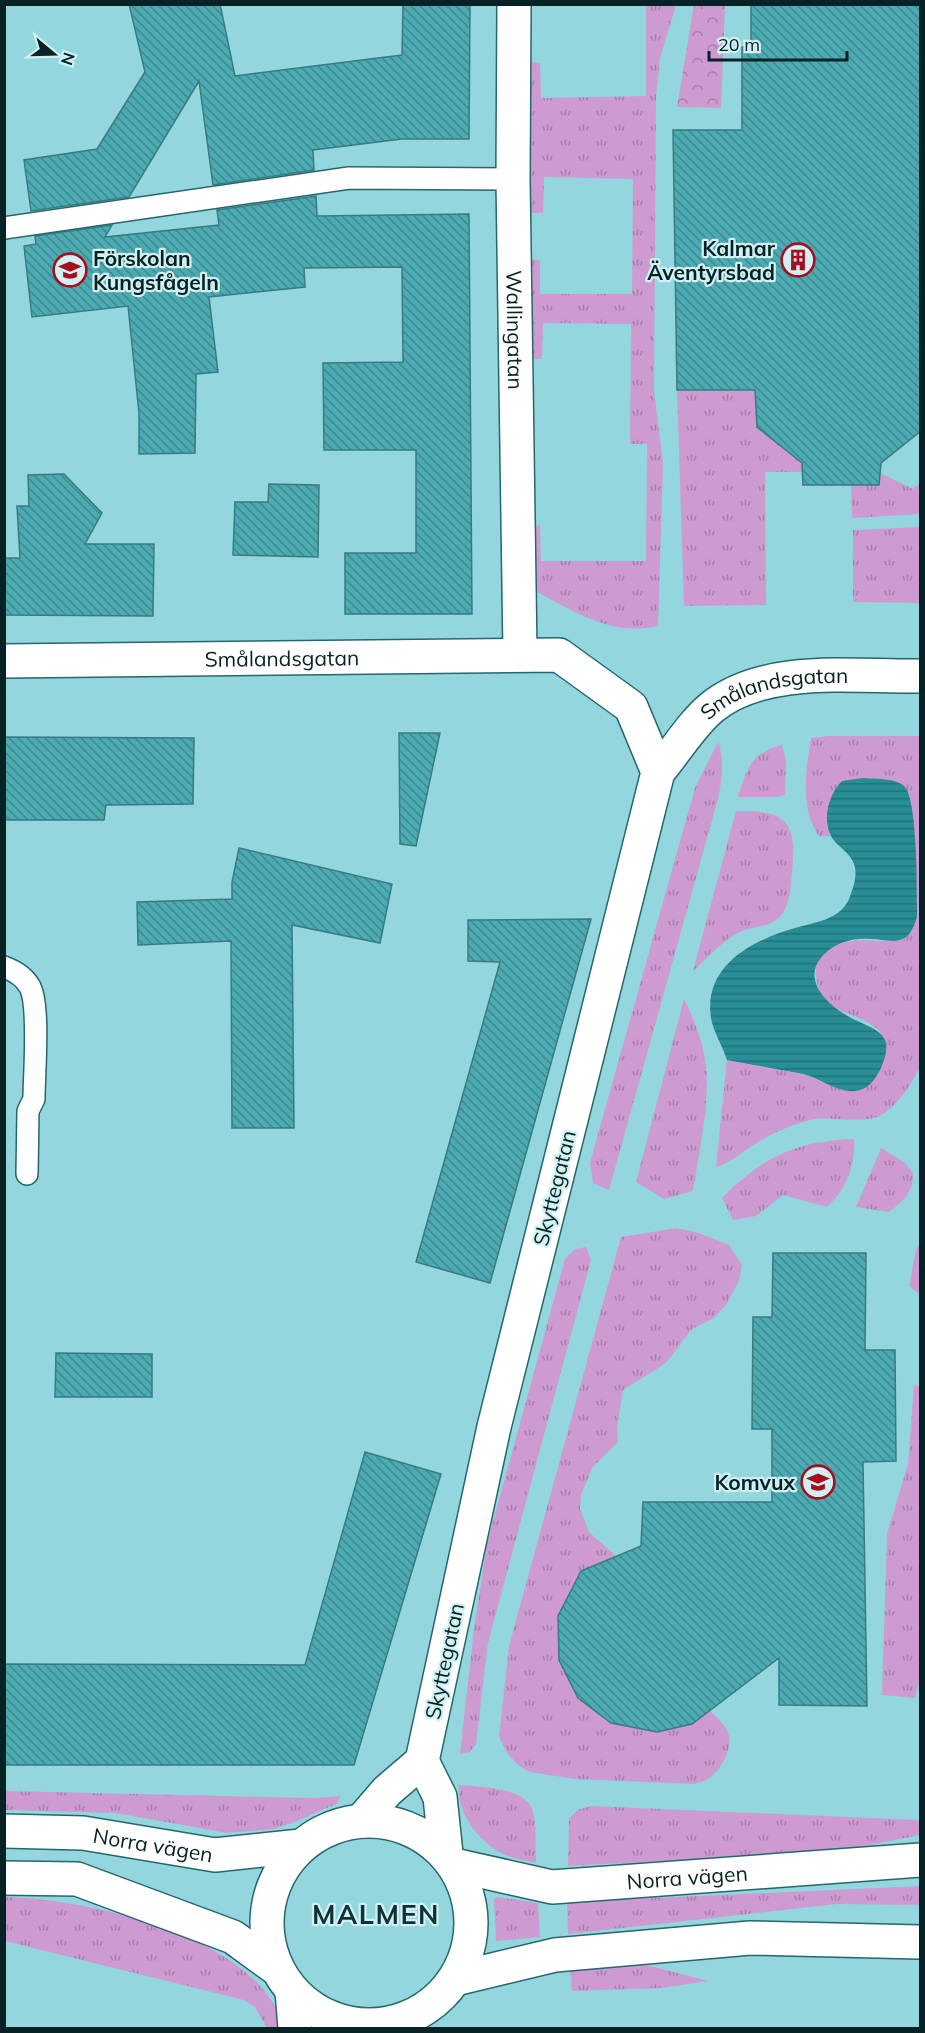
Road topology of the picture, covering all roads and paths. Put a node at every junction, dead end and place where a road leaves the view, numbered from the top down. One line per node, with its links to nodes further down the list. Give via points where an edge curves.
1 (514, 4): 2 (street, Wallingatan)
2 (513, 179): 3 (lane, via 349,178); 4 (street, Wallingatan)
3 (4, 228)
4 (520, 653): 5 (street, Smålandsgatan); 7 (street, Smålandsgatan, via 559,655 631,707)
5 (4, 661)
6 (921, 676): 7 (street, Smålandsgatan, via 794,677 750,685 711,708)
7 (658, 772): 10 (street, Skyttegatan, via 494,1427)
8 (4, 967): 9 (lane, via 18,972 30,987 34,1003 34,1100 28,1111)
9 (27, 1174)
10 (422, 1761): 11 (street, via 387,1791); 14 (street, via 440,1797)
11 (362, 1820): 13 (street, Norra vägen, via 323,1831); 14 (street, Norra vägen, via 401,1825 426,1837)
12 (4, 1831): 13 (street, Norra vägen, via 83,1833 215,1856)
13 (301, 1846): 19 (street, Norra vägen, via 283,1866 272,1890 267,1917 269,1944)
14 (450, 1860): 15 (street, Norra vägen, via 552,1887); 18 (street, Norra vägen, via 469,1902 471,1928 466,1955)
15 (921, 1860)
16 (4, 1878): 19 (street, Norra vägen, via 77,1879 233,1937)
17 (921, 1942): 18 (street, via 750,1938 555,1955)
18 (455, 1979): 20 (street, Norra vägen, via 437,2000)
19 (285, 1980): 20 (street, Norra vägen, via 313,2009 337,2020 363,2025); 21 (street)
20 (409, 2022)
21 (295, 2028)

